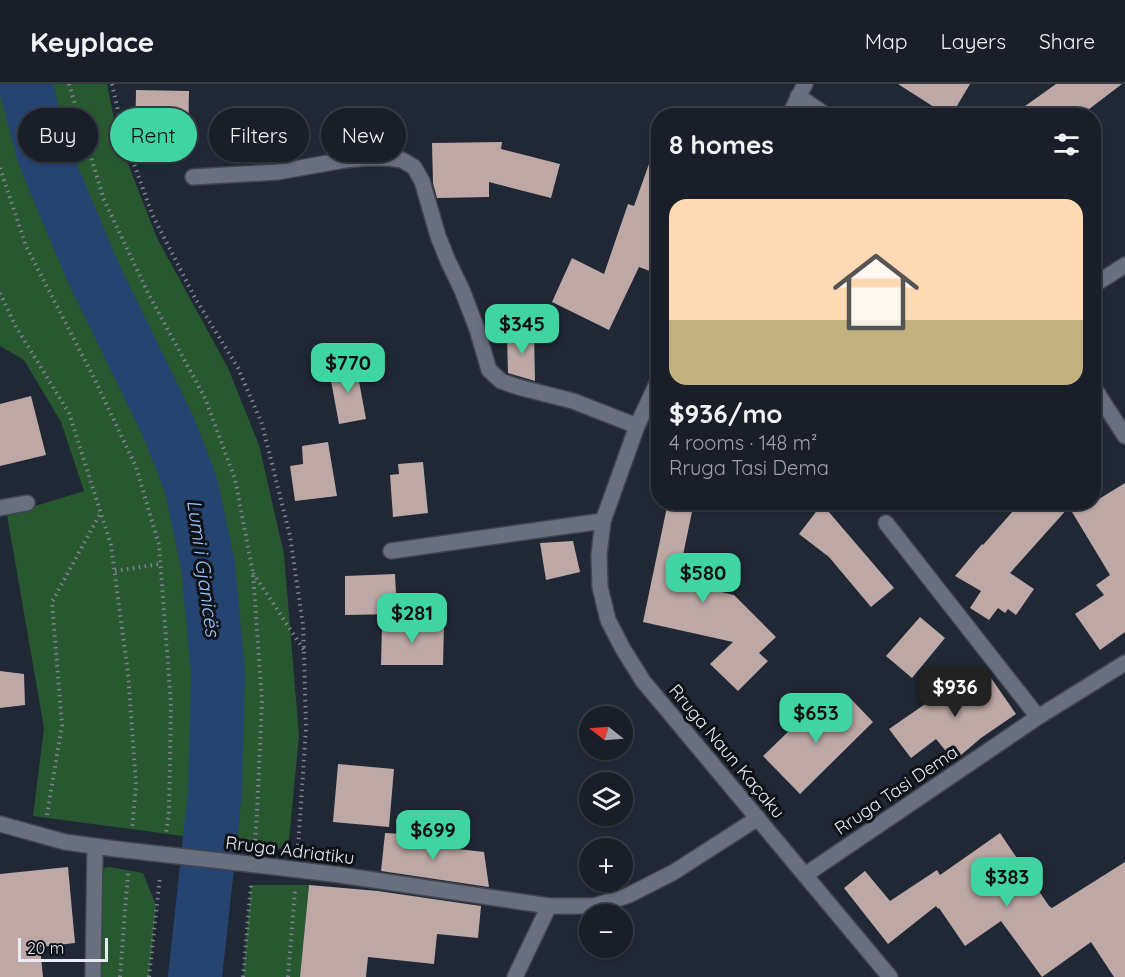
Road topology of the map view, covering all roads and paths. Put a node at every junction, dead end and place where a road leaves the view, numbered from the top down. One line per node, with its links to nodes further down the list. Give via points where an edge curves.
1 (69, 84): 23 (path, via 104,200 149,295 205,398 235,479)
2 (112, 84): 24 (path, via 123,132 152,214 195,298 238,368 262,424 290,536)
3 (802, 90): 4 (street); 5 (street)
4 (793, 108)
5 (819, 108)
6 (0, 168): 21 (path, via 26,246 136,467 159,545)
7 (193, 177): 13 (street, via 277,172 365,158 402,160 414,167 422,182 438,236 462,290 489,370 501,381 573,401)
8 (1125, 266): 9 (street)
9 (1101, 281)
10 (0, 293): 17 (path, via 16,327 69,413)
11 (651, 396): 13 (street, Rruga Naun Kaçaku)
12 (1101, 399): 14 (street)
13 (637, 426): 18 (street, Rruga Naun Kaçaku)
14 (1125, 436)
15 (27, 503): 16 (street)
16 (0, 508)
17 (101, 512): 22 (path); 31 (path, via 52,602 62,725)
18 (603, 521): 20 (street); 28 (street, Rruga Naun Kaçaku, via 600,587 609,620 623,649 643,681)
19 (886, 523): 27 (street)
20 (391, 551)
21 (160, 564): 22 (path); 26 (path)
22 (115, 571): 30 (path, via 136,785)
23 (253, 573): 24 (path); 32 (path, via 262,701)
24 (304, 650): 35 (path, via 306,728)
25 (1125, 663): 27 (street, Rruga Tasi Dema)
26 (171, 704)
27 (1038, 717): 37 (street, Rruga Tasi Dema)
28 (758, 818): 37 (street, Rruga Naun Kaçaku); 38 (street, Rruga Adriatiku, via 674,872 629,895 594,906)
29 (0, 825): 31 (street, Rruga Adriatiku)
30 (132, 830)
31 (43, 836): 33 (street, Rruga Adriatiku)
32 (255, 844)
33 (95, 847): 35 (street, Rruga Adriatiku, bridge); 39 (street)
34 (129, 864): 40 (path)
35 (297, 870): 38 (street, Rruga Adriatiku); 42 (path)
36 (252, 875): 41 (path)
37 (805, 875): 44 (street, Rruga Naun Kaçaku)
38 (549, 906): 43 (street)
39 (93, 977)
40 (120, 977)
41 (243, 977)
42 (288, 977)
43 (515, 977)
44 (890, 977)

